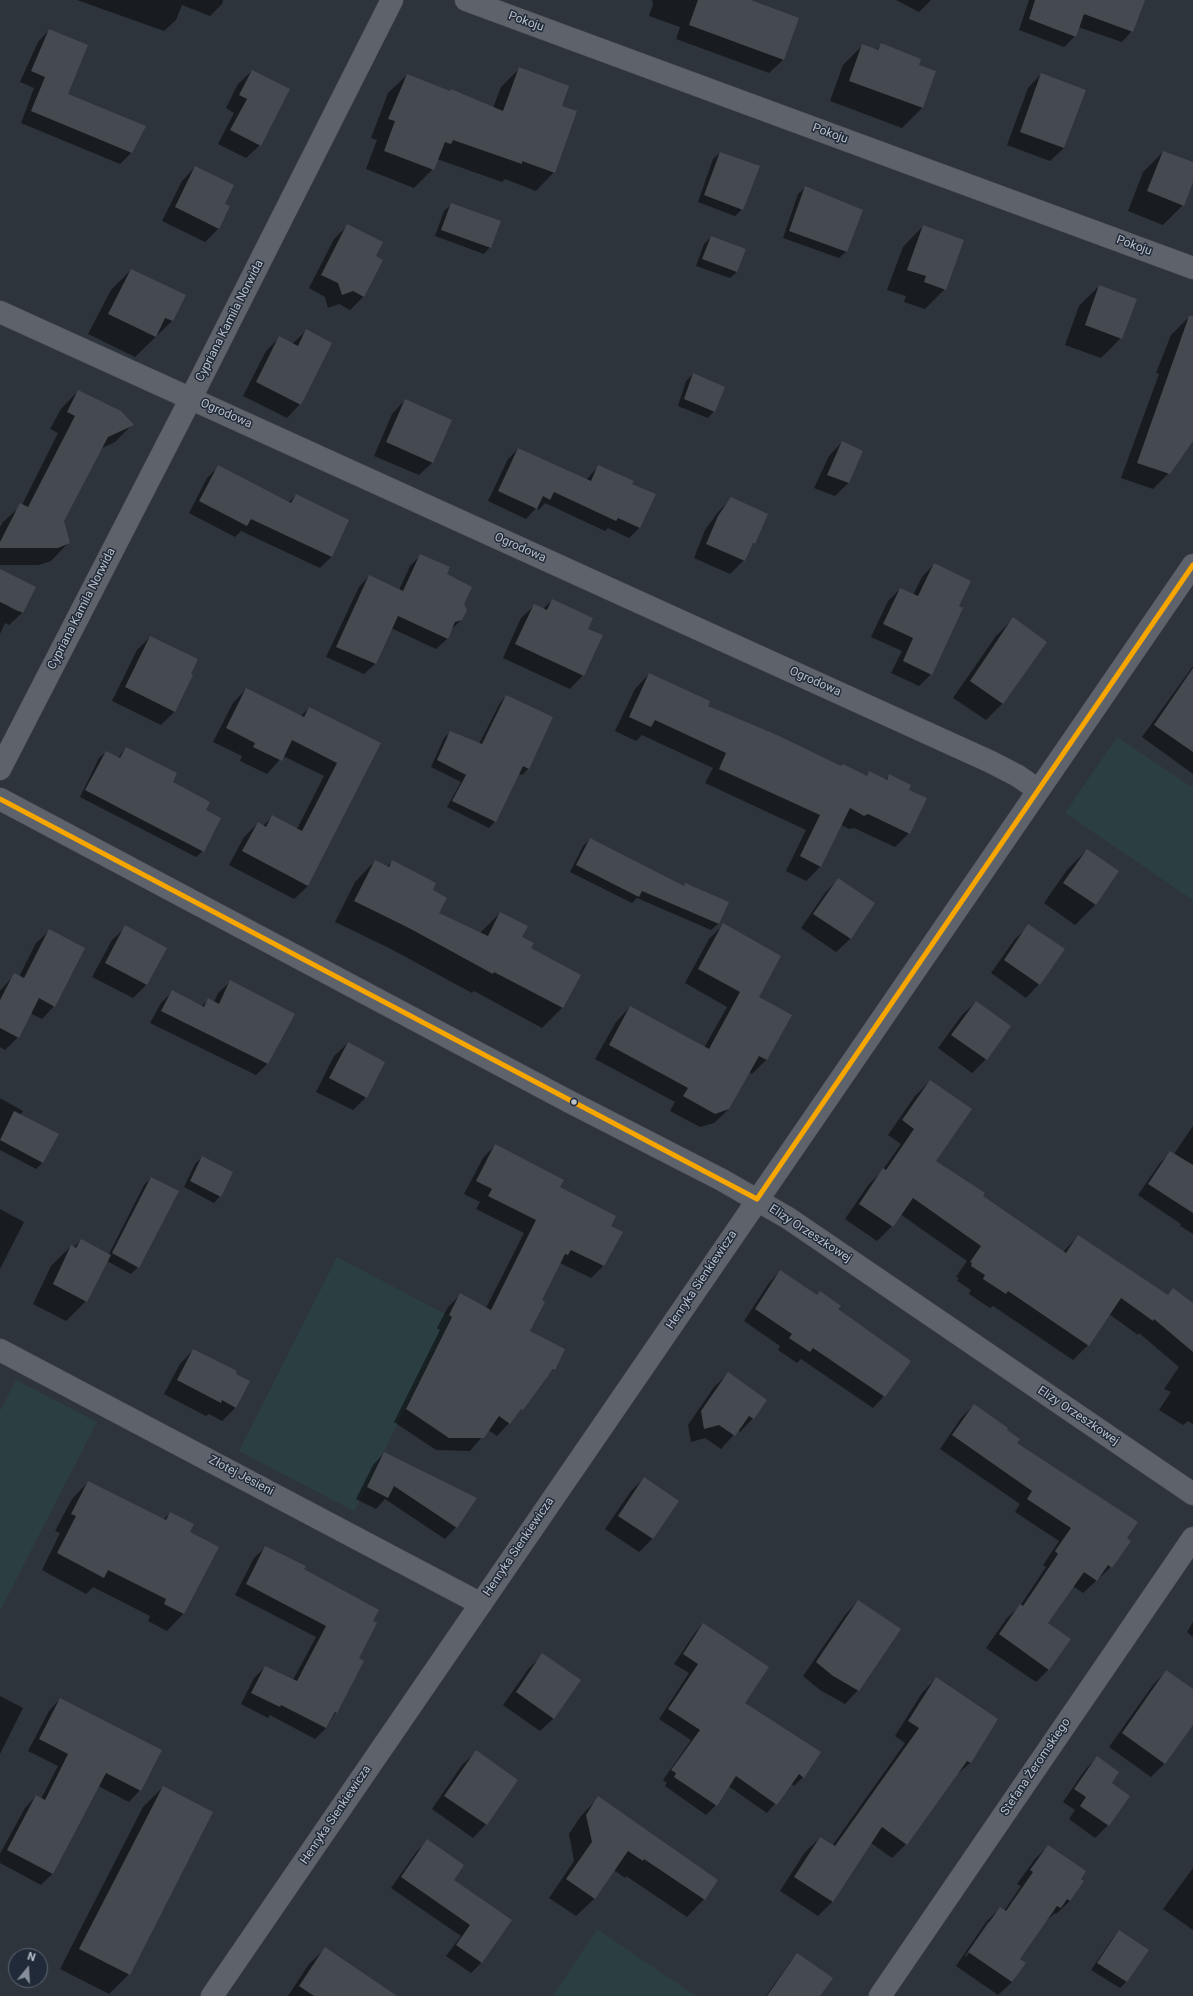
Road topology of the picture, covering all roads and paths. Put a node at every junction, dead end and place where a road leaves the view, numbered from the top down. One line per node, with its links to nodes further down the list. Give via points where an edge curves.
1 (392, 0): 5 (street, Cypriana Kamila Norwida)
2 (466, 0): 3 (street, Pokoju)
3 (1193, 268)
4 (0, 312): 5 (street, Ogrodowa)
5 (191, 398): 7 (street, Cypriana Kamila Norwida); 8 (street, Ogrodowa, via 991,762)
6 (1193, 565): 8 (street, Henryka Sienkiewicza)
7 (0, 769)
8 (1038, 790): 10 (street, Henryka Sienkiewicza)
9 (0, 799): 10 (street, Elizy Orzeszkowej)
10 (757, 1200): 12 (street, Elizy Orzeszkowej, via 808,1230); 14 (street, Henryka Sienkiewicza)
11 (0, 1350): 14 (street, Złotej Jesieni)
12 (1193, 1494)
13 (1193, 1538): 16 (street, Stefana Żeromskiego)
14 (481, 1604): 15 (street, Henryka Sienkiewicza)
15 (212, 1996)
16 (880, 1996)

